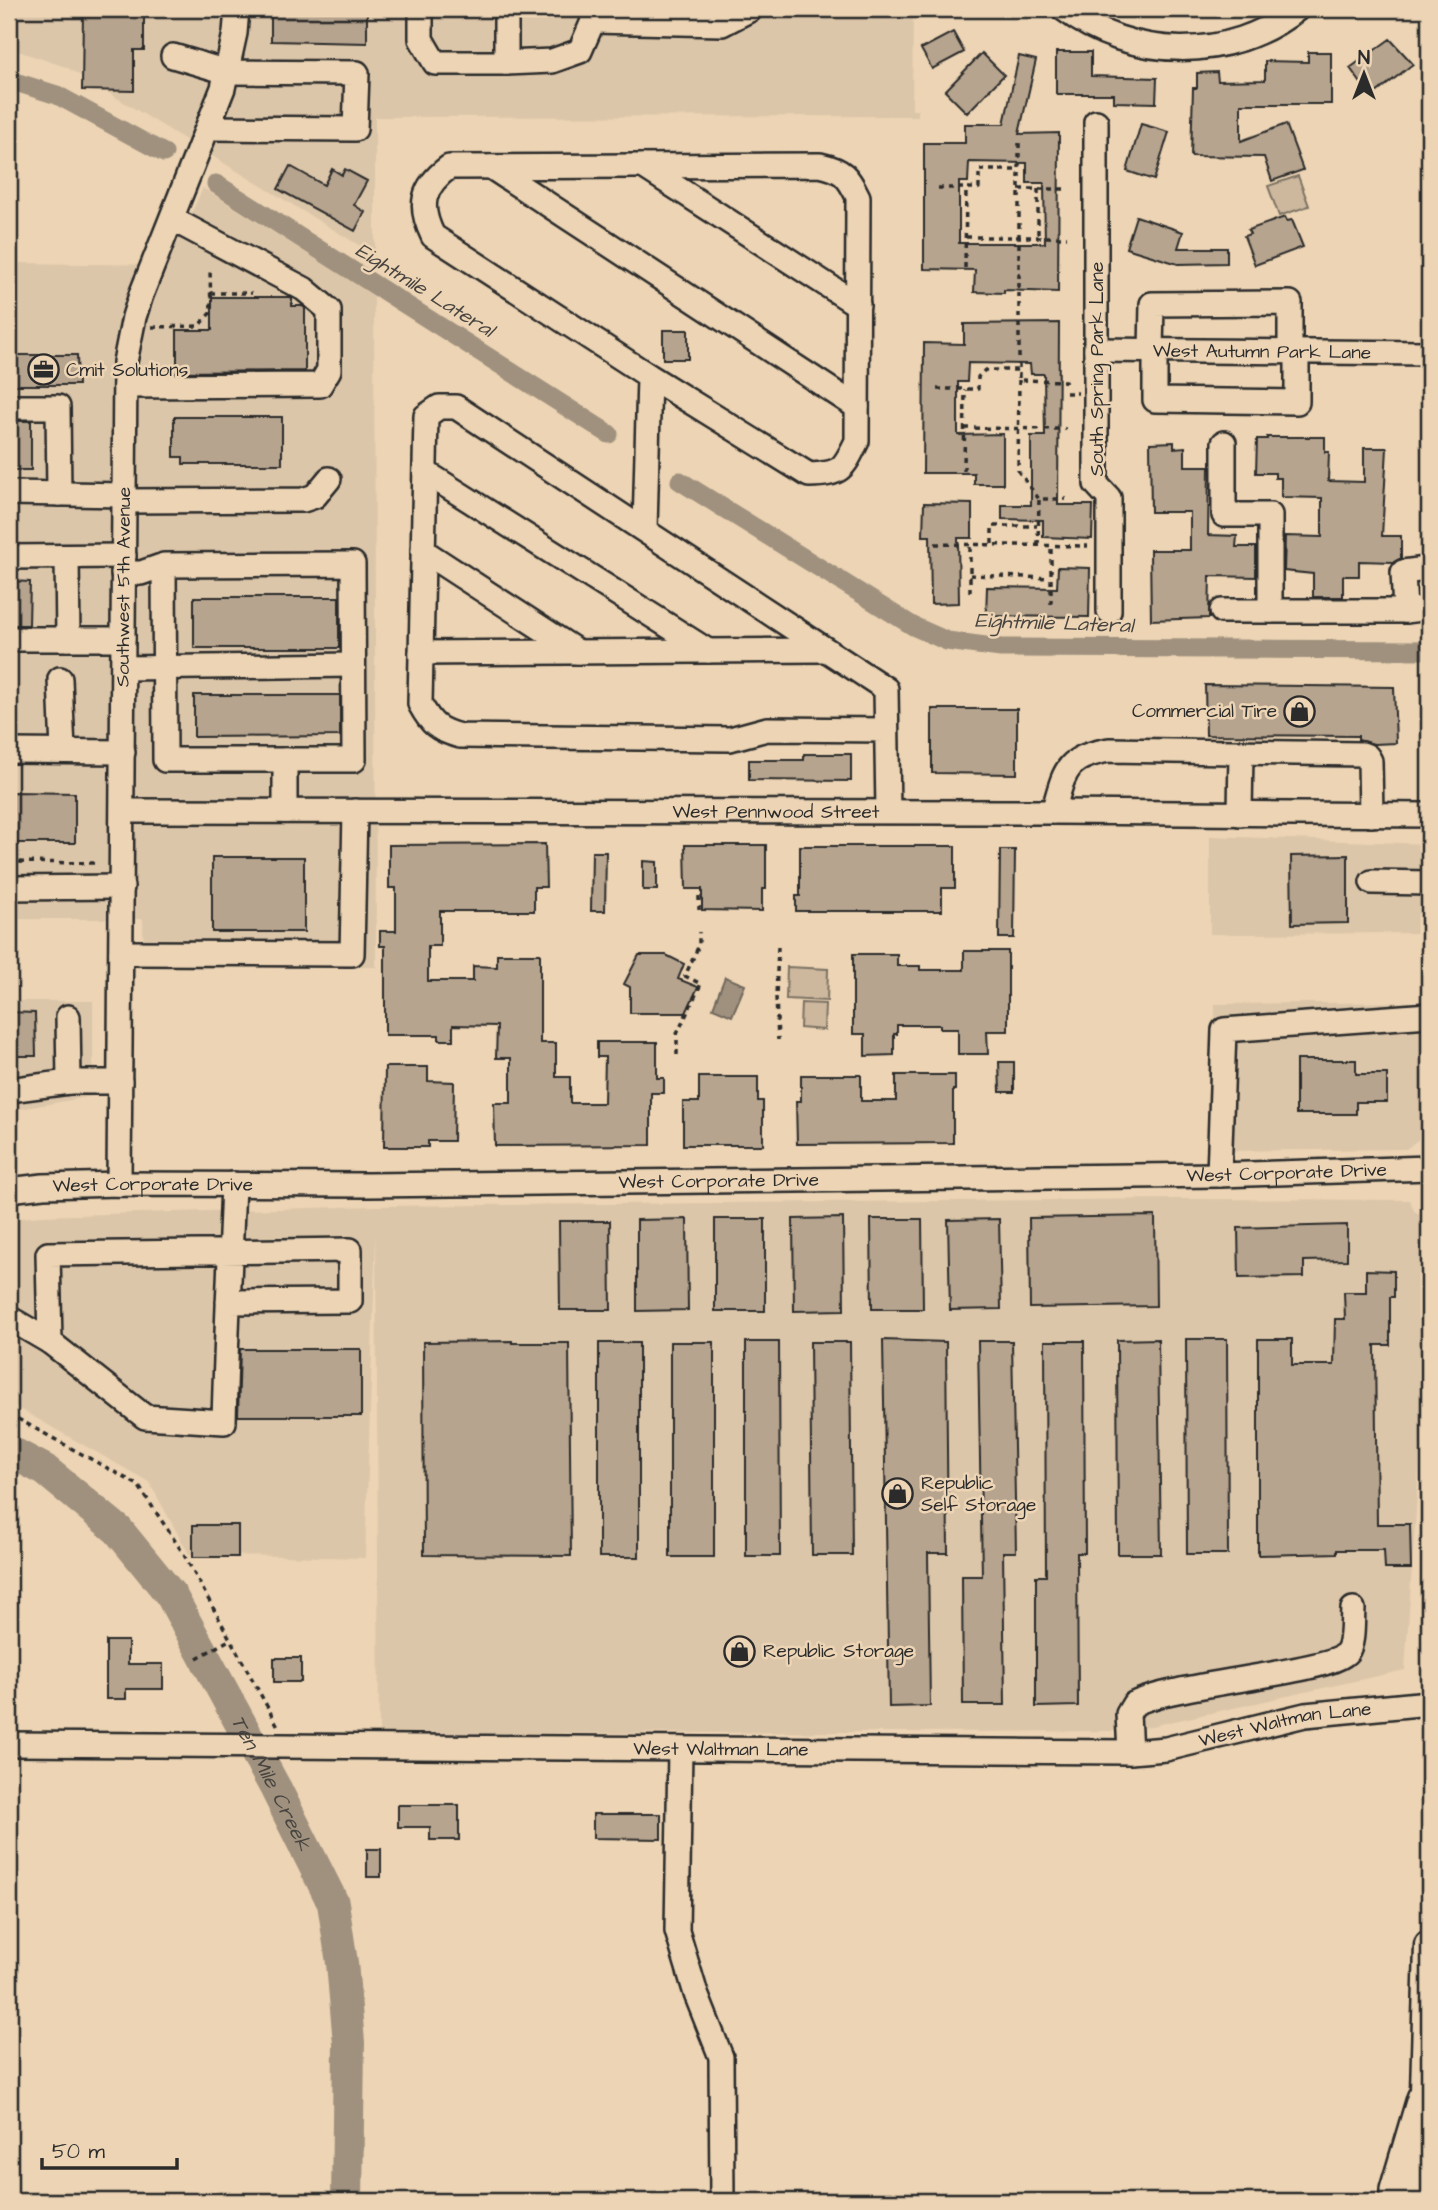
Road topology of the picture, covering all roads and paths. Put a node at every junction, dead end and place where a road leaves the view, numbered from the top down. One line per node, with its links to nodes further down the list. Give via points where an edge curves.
1 (237, 9): 10 (street, Southwest 5th Avenue)
2 (421, 9): 9 (street, via 421,39 435,63)
3 (506, 9): 9 (street)
4 (751, 9): 7 (street, via 722,24)
5 (1064, 9): 6 (street, via 1120,40 1163,49 1205,48 1247,37)
6 (1297, 9)
7 (593, 15): 9 (street, via 580,51 552,61)
8 (173, 56): 10 (street)
9 (506, 63)
10 (227, 72): 12 (street, Southwest 5th Avenue); 12 (street, via 357,73 355,129)
11 (1096, 122): 33 (street, South Spring Park Lane)
12 (208, 128): 22 (street, Southwest 5th Avenue)
13 (1019, 143): 16 (path)
14 (643, 166): 15 (street); 31 (street); 31 (street, via 820,165 837,169 858,197)
15 (491, 167): 38 (street, via 449,167 433,179 424,218 433,236); 45 (street)
16 (1019, 170): 18 (path, via 979,170 979,188); 19 (path)
17 (938, 188): 18 (path)
18 (966, 188): 23 (path)
19 (1019, 189): 20 (path); 24 (path)
20 (1038, 189): 21 (path); 25 (path)
21 (1067, 189)
22 (172, 219): 40 (street, Southwest 5th Avenue, via 134,317); 40 (street, via 303,289 329,310 328,370 320,385)
23 (966, 237): 24 (path); 27 (path)
24 (1020, 237): 25 (path); 37 (path)
25 (1038, 237): 26 (path)
26 (1067, 237)
27 (965, 268)
28 (210, 270): 29 (path)
29 (210, 293): 30 (path); 32 (path, via 211,312 199,326)
30 (252, 293)
31 (858, 305): 45 (street)
32 (150, 327)
33 (1096, 351): 34 (street, West Autumn Park Lane); 77 (street, South Spring Park Lane, via 1096,484 1109,498)
34 (1153, 351): 35 (street, West Autumn Park Lane); 35 (street, via 1152,304 1290,303); 35 (street, via 1155,400 1297,402)
35 (1294, 352): 36 (street, West Autumn Park Lane)
36 (1429, 353)
37 (1019, 370): 39 (path); 43 (path, via 985,370 978,377 978,389)
38 (649, 376): 45 (street, via 809,475 832,474 847,461 857,441); 59 (street)
39 (1019, 380): 41 (path, via 1065,381); 47 (path)
40 (125, 386): 55 (street, Southwest 5th Avenue)
41 (1066, 388)
42 (937, 389): 43 (path)
43 (965, 390): 46 (path)
44 (9, 407): 54 (street, via 58,407)
45 (857, 407)
46 (964, 428): 47 (path); 50 (path)
47 (1019, 429): 48 (path); 56 (path, via 1018,471)
48 (1066, 429)
49 (1224, 443): 79 (street, via 1224,515 1270,515)
50 (964, 471)
51 (425, 472): 59 (street, via 426,416 439,407 456,407); 66 (street); 85 (street)
52 (329, 479): 55 (street, via 315,496 303,500)
53 (9, 493): 54 (street)
54 (59, 494): 55 (street)
55 (124, 498): 69 (street, Southwest 5th Avenue)
56 (1039, 499): 57 (path); 58 (path)
57 (1066, 499)
58 (1037, 526): 62 (path, via 992,526); 63 (path)
59 (645, 529): 84 (street)
60 (936, 544): 61 (path)
61 (970, 544): 62 (path); 72 (path)
62 (992, 544): 63 (path)
63 (1038, 545): 64 (path)
64 (1051, 545): 65 (path); 73 (path)
65 (1098, 546)
66 (423, 551): 86 (street); 87 (street)
67 (67, 557): 68 (street); 69 (street); 82 (street)
68 (9, 558)
69 (124, 565): 70 (street, via 141,573); 83 (street, Southwest 5th Avenue)
70 (164, 565): 88 (street, via 353,564); 90 (street)
71 (1426, 569): 80 (street, via 1403,572)
72 (970, 575): 73 (path); 74 (path)
73 (1050, 578): 75 (path)
74 (970, 592)
75 (1051, 604)
76 (1429, 608): 80 (street)
77 (1109, 611)
78 (1222, 611): 79 (street)
79 (1270, 611): 80 (street)
80 (1405, 611)
81 (9, 639): 82 (street)
82 (68, 639): 83 (street)
83 (123, 639): 89 (street, Southwest 5th Avenue)
84 (826, 650): 85 (street); 92 (street, via 886,689)
85 (708, 651): 86 (street)
86 (578, 652): 87 (street)
87 (421, 653): 92 (street, via 420,704 443,732 460,736 730,739 767,729)
88 (354, 665): 90 (street); 97 (street, via 354,760)
89 (123, 668): 90 (street); 95 (street, Southwest 5th Avenue)
90 (164, 668): 97 (street, via 165,760)
91 (60, 679): 94 (street)
92 (886, 730): 101 (street)
93 (9, 751): 94 (street)
94 (63, 751): 95 (street)
95 (123, 752): 98 (street, Southwest 5th Avenue)
96 (1241, 752): 102 (street, via 1091,753 1078,758 1062,778); 103 (street); 104 (street, via 1367,756)
97 (285, 760): 99 (street)
98 (123, 811): 99 (street, West Pennwood Street); 110 (street, Southwest 5th Avenue)
99 (285, 811): 100 (street, West Pennwood Street)
100 (355, 811): 101 (street, West Pennwood Street); 116 (street, via 352,954)
101 (888, 811): 102 (street, West Pennwood Street)
102 (1053, 812): 103 (street, West Pennwood Street)
103 (1240, 814): 104 (street, West Pennwood Street)
104 (1371, 815): 105 (street, West Pennwood Street)
105 (1429, 815)
106 (9, 862): 107 (path)
107 (96, 863)
108 (1372, 882): 109 (street)
109 (1429, 883)
110 (122, 887): 111 (street); 116 (street, Southwest 5th Avenue)
111 (9, 888)
112 (699, 896): 113 (path)
113 (699, 910)
114 (699, 932): 120 (path, via 699,945 685,976 701,984 677,1034)
115 (778, 947): 119 (path)
116 (121, 953): 122 (street, Southwest 5th Avenue)
117 (1429, 1015): 125 (street, via 1224,1030)
118 (68, 1017): 121 (street)
119 (778, 1040)
120 (677, 1055)
121 (69, 1082): 122 (street); 123 (street)
122 (120, 1082): 126 (street, Southwest 5th Avenue)
123 (9, 1090)
124 (1429, 1168): 125 (street, West Corporate Drive)
125 (1219, 1175): 127 (street, West Corporate Drive)
126 (119, 1184): 127 (street, West Corporate Drive); 128 (street, West Corporate Drive)
127 (233, 1184): 129 (street)
128 (9, 1190)
129 (230, 1252): 130 (street); 130 (street, via 350,1250 350,1301); 132 (street, via 48,1254)
130 (228, 1302): 132 (street, via 224,1422 145,1417)
131 (9, 1318): 132 (street)
132 (50, 1342)
133 (9, 1413): 135 (path, via 138,1486 183,1553)
134 (1353, 1609): 141 (street, via 1350,1647 1339,1658 1195,1686 1135,1704 1128,1714)
135 (229, 1640): 136 (path); 139 (path)
136 (197, 1658)
137 (1429, 1703): 141 (street, West Waltman Lane, via 1305,1715 1166,1749)
138 (9, 1744): 139 (street, West Waltman Lane)
139 (280, 1746): 140 (street, West Waltman Lane)
140 (680, 1749): 141 (street, West Waltman Lane); 144 (street, via 677,1931 721,2057)
141 (1130, 1752)
142 (1429, 1945): 143 (main road)
143 (1424, 2099): 145 (highway); 146 (main road)
144 (722, 2201)
145 (1397, 2201)
146 (1422, 2201)

